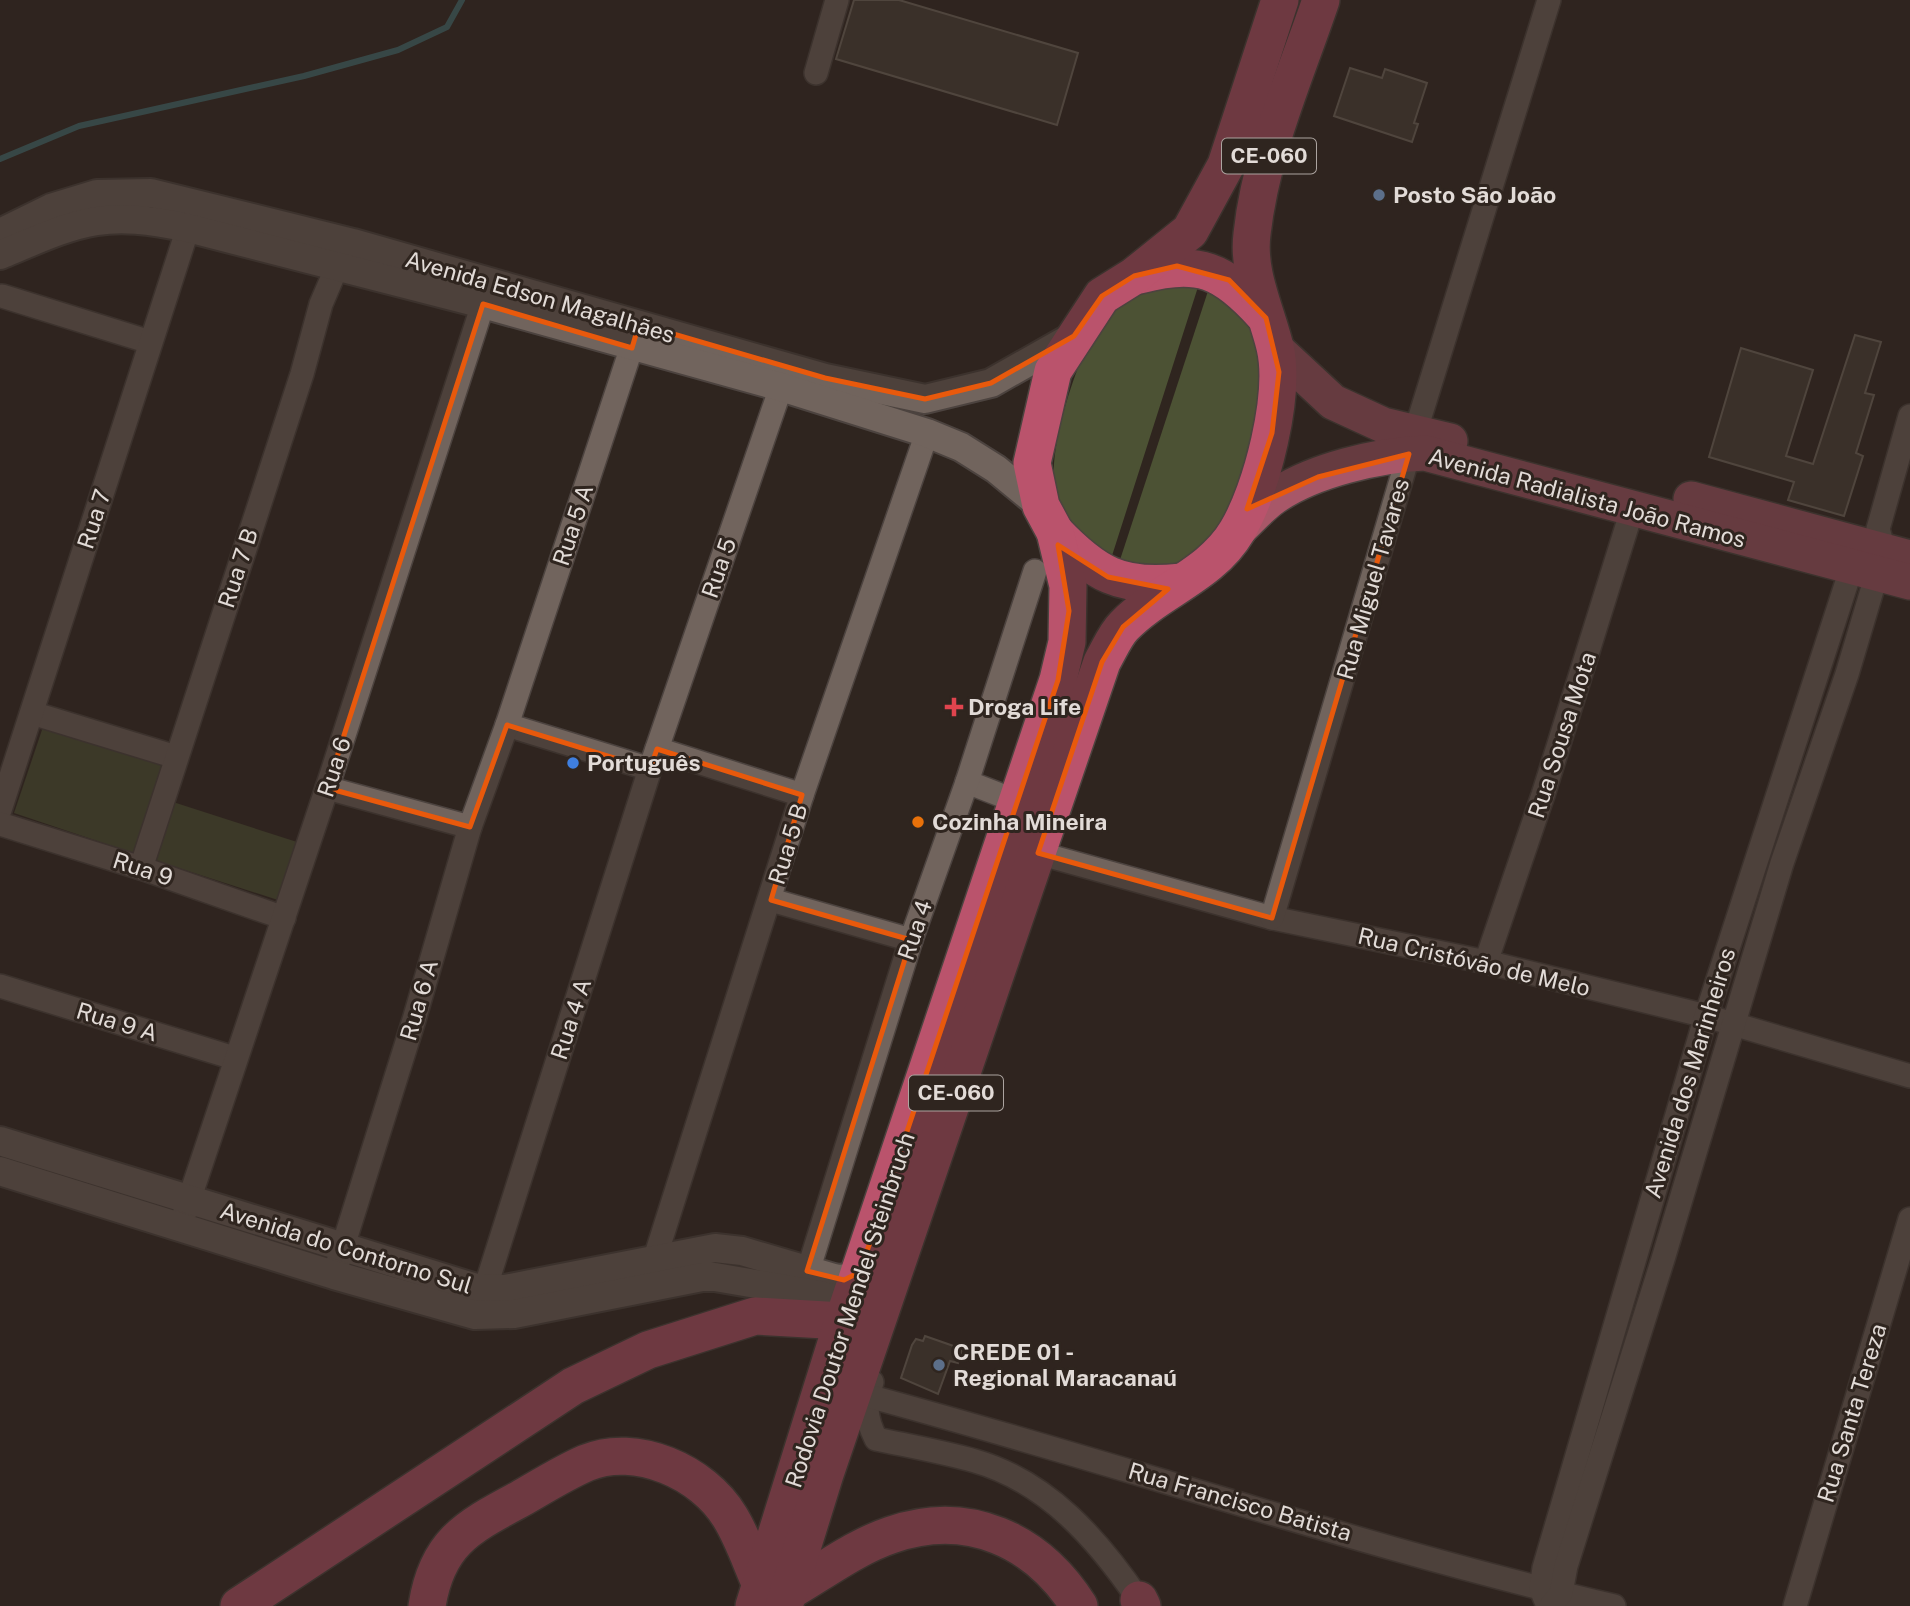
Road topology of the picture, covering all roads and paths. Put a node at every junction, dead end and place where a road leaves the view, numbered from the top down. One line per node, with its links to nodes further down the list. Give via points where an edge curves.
1 (837, 0): 5 (street)
2 (1280, 0): 11 (highway, CE-060, via 1226,165 1211,197 1190,231)
3 (1321, 0): 14 (highway, CE-060, via 1274,134 1252,236 1254,274)
4 (1549, 0): 21 (street, Rua Miguel Tavares)
5 (816, 73)
6 (188, 228): 9 (street, Avenida Edson Magalhães, via 150,220 82,222); 10 (street, Avenida Edson Magalhães); 17 (street, Rua 7)
7 (0, 233): 8 (street, Avenida Edson Magalhães, via 63,205 104,192 130,191)
8 (353, 243): 10 (street); 15 (street, Avenida Edson Magalhães)
9 (0, 255)
10 (336, 269): 13 (street, Avenida Edson Magalhães); 33 (street, Rua 7 B)
11 (1134, 276): 14 (highway, via 1177,266 1210,271 1229,280); 16 (highway, Rodovia Doutor Mendel Steinbruch / CE-060, via 1102,296)
12 (1, 294): 17 (street)
13 (483, 304): 15 (street, Avenida Edson Magalhães); 36 (street, Rua 6)
14 (1270, 333): 21 (main road, Avenida Radialista João Ramos, via 1333,401); 24 (highway, Rodovia Doutor Mendel Steinbruch / CE-060, via 1279,396 1272,433)
15 (635, 336): 16 (street, Avenida Edson Magalhães, via 925,399 991,383); 18 (street, Avenida Edson Magalhães); 32 (street, Rua 5 A)
16 (1074, 336): 23 (highway, Rodovia Doutor Mendel Steinbruch / CE-060, via 1053,371 1035,440 1032,463)
17 (150, 342): 31 (street, Rua 7)
18 (781, 387): 20 (street, Avenida Edson Magalhães); 34 (street, Rua 5)
19 (1910, 416): 25 (street)
20 (927, 433): 23 (street, Avenida Edson Magalhães, via 988,464); 37 (street, Rua 5 B)
21 (1412, 443): 22 (main road, Avenida Radialista João Ramos, via 1443,456); 24 (main road, Avenida Radialista João Ramos, via 1274,497); 25 (main road, Avenida Radialista João Ramos); 48 (street, Rua Miguel Tavares)
22 (1633, 507): 25 (main road, Avenida Radialista João Ramos); 50 (street, Rua Sousa Mota)
23 (1048, 519): 27 (highway, via 1081,559 1108,577 1150,585); 38 (highway, Rodovia Doutor Mendel Steinbruch / CE-060, via 1068,586 1067,642)
24 (1237, 531): 27 (highway, Rodovia Doutor Mendel Steinbruch / CE-060, via 1204,569)
25 (1876, 554): 28 (main road, Avenida Radialista João Ramos); 29 (street, Avenida dos Marinheiros); 30 (street, Avenida dos Marinheiros)
26 (1035, 571): 35 (street, Rua 4)
27 (1180, 582): 42 (highway, Rodovia Doutor Mendel Steinbruch / CE-060, via 1123,627 1102,662)
28 (1910, 582)
29 (1819, 666): 30 (street); 43 (street, Avenida dos Marinheiros)
30 (1847, 674): 44 (street, Avenida dos Marinheiros)
31 (32, 713): 33 (street); 39 (street, Rua 7)
32 (508, 725): 34 (street); 41 (street, Rua 6 A)
33 (176, 757): 45 (street, Rua 7 B)
34 (654, 759): 37 (street); 68 (street, Rua 4 A)
35 (967, 782): 38 (street); 49 (street, Rua 4)
36 (327, 788): 41 (street); 47 (street, Rua 6)
37 (802, 795): 46 (street, Rua 5 B)
38 (1016, 800): 66 (highway, Rodovia Doutor Mendel Steinbruch / CE-060)
39 (0, 810)
40 (0, 824): 45 (street, Rua 9)
41 (470, 827): 63 (street, Rua 6 A)
42 (1038, 853): 48 (street, Rua Cristóvão de Melo); 66 (highway, Rodovia Doutor Mendel Steinbruch / CE-060)
43 (1757, 857): 44 (street); 52 (street, Avenida dos Marinheiros)
44 (1782, 863): 53 (street, Avenida dos Marinheiros)
45 (141, 868): 47 (street, Rua 9)
46 (771, 900): 49 (street); 64 (street, Rua 5 B)
47 (284, 918): 54 (street, Rua 6)
48 (1272, 918): 50 (street, Rua Cristóvão de Melo)
49 (911, 940): 67 (street, Rua 4)
50 (1486, 962): 52 (street, Rua Cristóvão de Melo)
51 (0, 986): 54 (street, Rua 9 A)
52 (1706, 1017): 53 (street, Rua Cristóvão de Melo); 58 (street, Avenida dos Marinheiros)
53 (1734, 1025): 55 (street, Rua Cristóvão de Melo); 60 (street, Avenida dos Marinheiros)
54 (234, 1058): 59 (street, Rua 6)
55 (1910, 1076)
56 (0, 1141): 59 (street, Avenida do Contorno Sul)
57 (0, 1171): 62 (street, Avenida do Contorno Sul)
58 (1652, 1197): 60 (street); 72 (street, Avenida dos Marinheiros, via 1544,1568)
59 (190, 1201): 62 (street, Rua 6); 63 (street, Avenida do Contorno Sul)
60 (1678, 1204): 72 (street, Avenida dos Marinheiros, via 1566,1566)
61 (1910, 1219): 78 (street, Rua Santa Tereza)
62 (178, 1227): 65 (street, Avenida do Contorno Sul)
63 (344, 1247): 65 (street, Rua 6 A); 68 (street, Avenida do Contorno Sul)
64 (655, 1258): 67 (street, Avenida do Contorno Sul, via 726,1247); 68 (street, Avenida do Contorno Sul)
65 (334, 1275): 67 (street, Avenida do Contorno Sul, via 488,1316 702,1277)
66 (875, 1279): 67 (street, Avenida do Contorno Sul); 69 (highway, Rodovia Doutor Mendel Steinbruch / CE-060); 70 (street, via 897,1300); 71 (highway, Rodovia Doutor Mendel Steinbruch / CE-060)
67 (804, 1281): 69 (street, Avenida do Contorno Sul, via 834,1299)
68 (485, 1289)
69 (845, 1316): 71 (highway, Rodovia Doutor Mendel Steinbruch / CE-060); 74 (highway, via 755,1316 687,1336 610,1367 573,1386)
70 (866, 1401): 72 (street, Rua Francisco Batista, via 1038,1442); 73 (street, via 867,1422 876,1439 976,1461 1042,1494 1103,1549)
71 (772, 1597): 75 (highway, via 731,1518 710,1492 668,1466 620,1457 587,1462 468,1527 435,1573); 76 (highway, via 890,1535 953,1526 993,1534 1030,1552 1061,1578)
72 (1550, 1598): 77 (street, Rua Francisco Batista)
73 (1141, 1603)
74 (239, 1606)
75 (427, 1606)
76 (1079, 1606)
77 (1614, 1606)
78 (1795, 1606)

